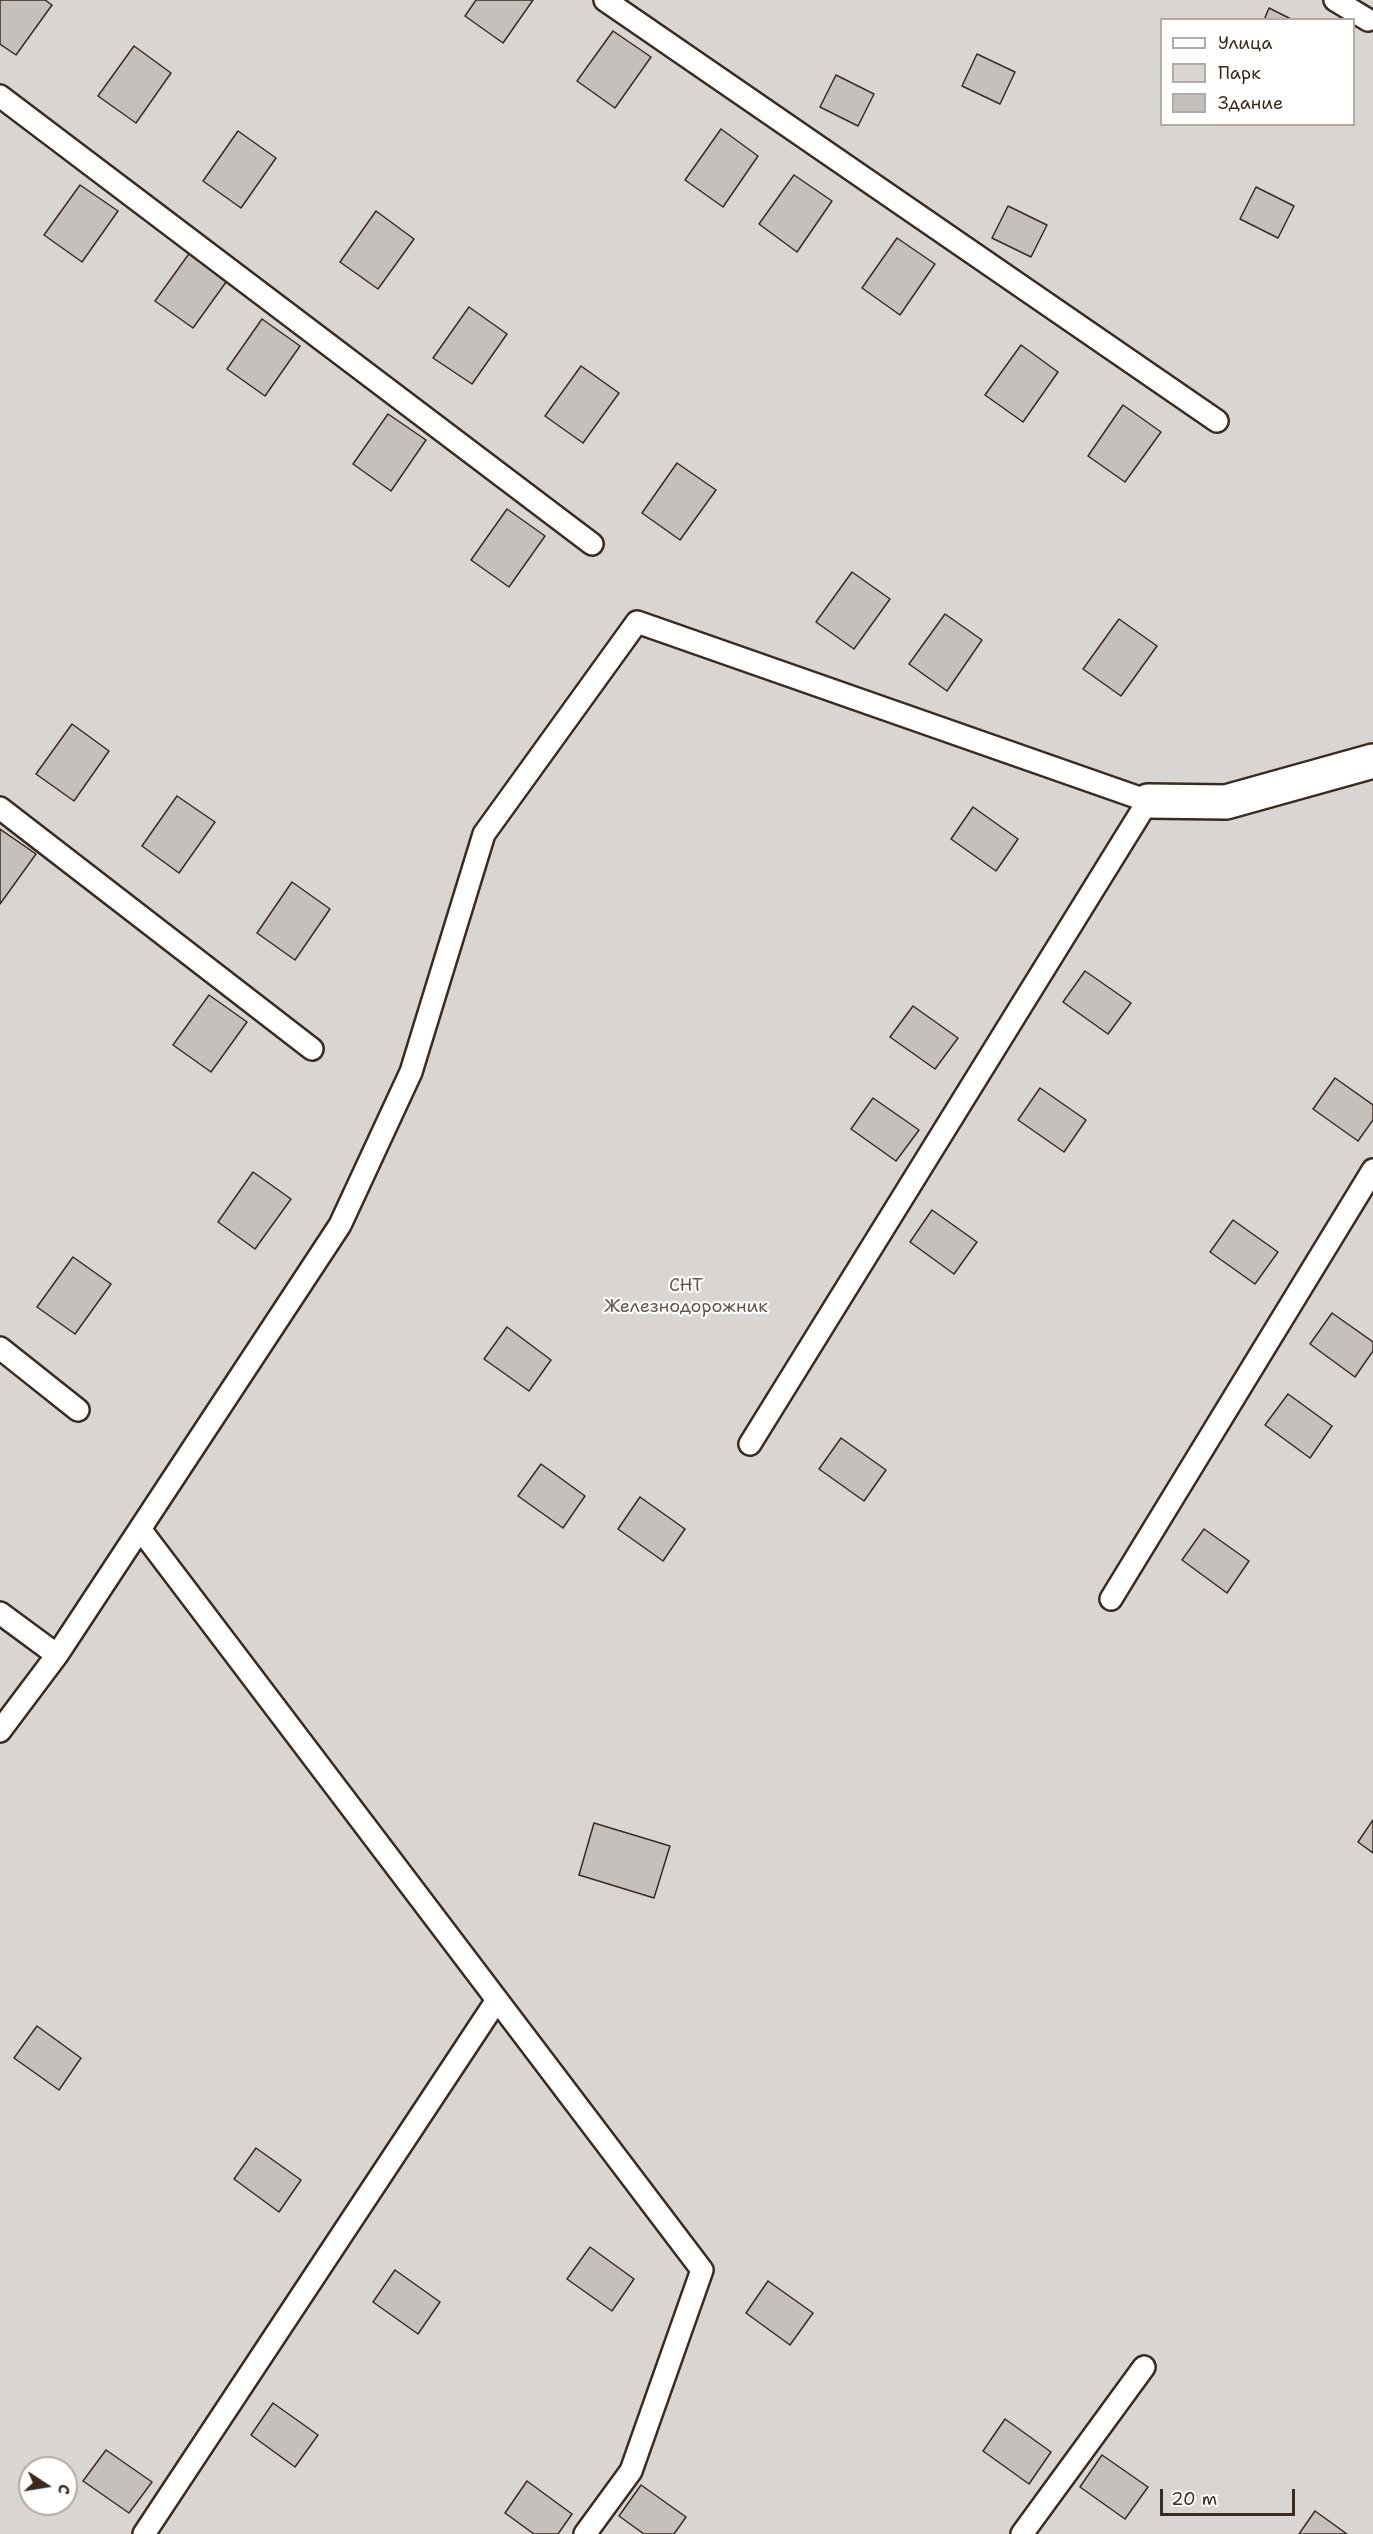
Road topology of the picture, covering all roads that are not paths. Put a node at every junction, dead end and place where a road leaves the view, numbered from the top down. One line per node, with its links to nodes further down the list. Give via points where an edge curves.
1 (605, 0): 5 (lane)
2 (1335, 0): 3 (lane)
3 (1368, 20)
4 (0, 96): 6 (lane)
5 (1217, 421)
6 (592, 544)
7 (1373, 761): 8 (street, via 1226,802)
8 (1148, 801): 14 (lane); 15 (lane, via 637,622 484,834 411,1072 340,1225)
9 (0, 808): 10 (lane)
10 (312, 1049)
11 (1373, 1170): 16 (lane)
12 (0, 1348): 13 (lane)
13 (78, 1410)
14 (750, 1444)
15 (140, 1529): 18 (lane); 20 (lane)
16 (1111, 1599)
17 (0, 1613): 18 (lane)
18 (57, 1655): 19 (lane)
19 (0, 1731)
20 (497, 2000): 22 (lane); 23 (lane, via 702,2270 631,2471)
21 (1144, 2367): 24 (lane)
22 (144, 2534)
23 (585, 2534)
24 (1022, 2534)

